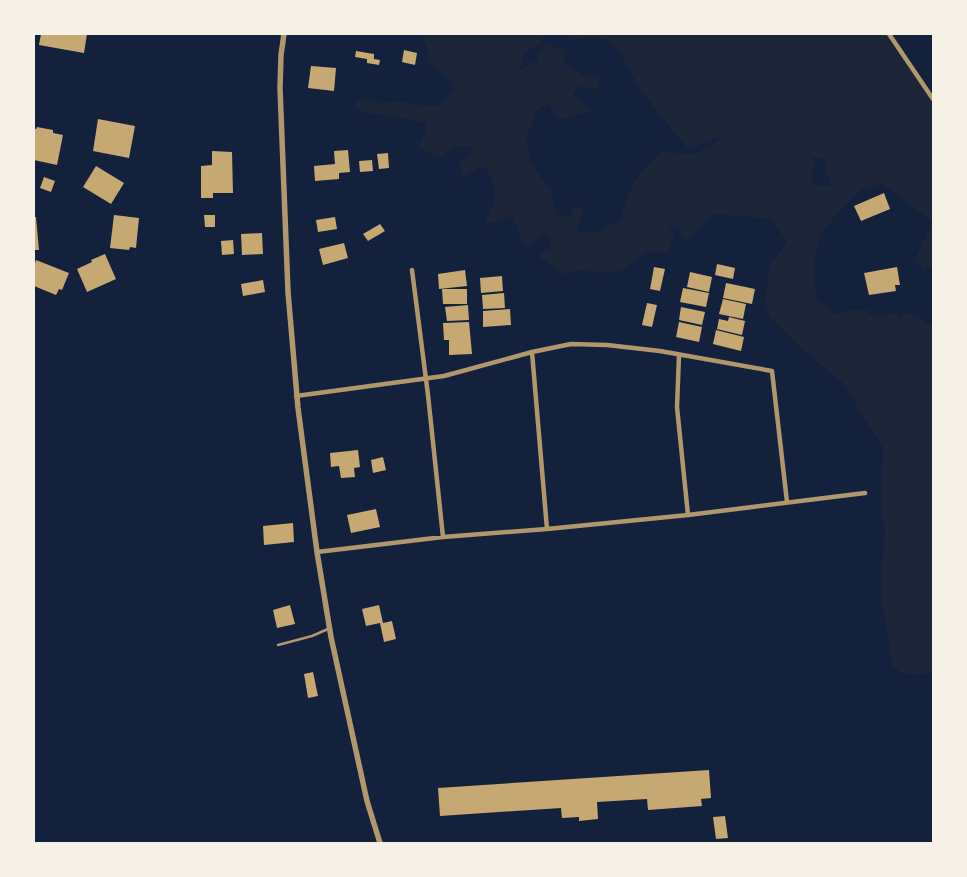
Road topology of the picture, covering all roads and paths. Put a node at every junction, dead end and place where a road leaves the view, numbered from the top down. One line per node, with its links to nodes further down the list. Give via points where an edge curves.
1 (284, 34): 8 (street, via 280,88 288,292)
2 (889, 34): 3 (street)
3 (933, 99)
4 (412, 270): 7 (street)
5 (532, 352): 6 (street, via 571,344 607,345); 7 (street); 12 (street)
6 (679, 355): 10 (street, via 772,371); 11 (street, via 677,407)
7 (426, 379): 8 (street); 13 (street)
8 (296, 396): 14 (street)
9 (866, 493): 10 (street)
10 (787, 502): 11 (street)
11 (688, 515): 12 (street)
12 (547, 529): 13 (street)
13 (443, 537): 14 (street)
14 (317, 552): 15 (street)
15 (330, 629): 16 (lane); 17 (street, via 367,801)
16 (278, 645)
17 (380, 843)

